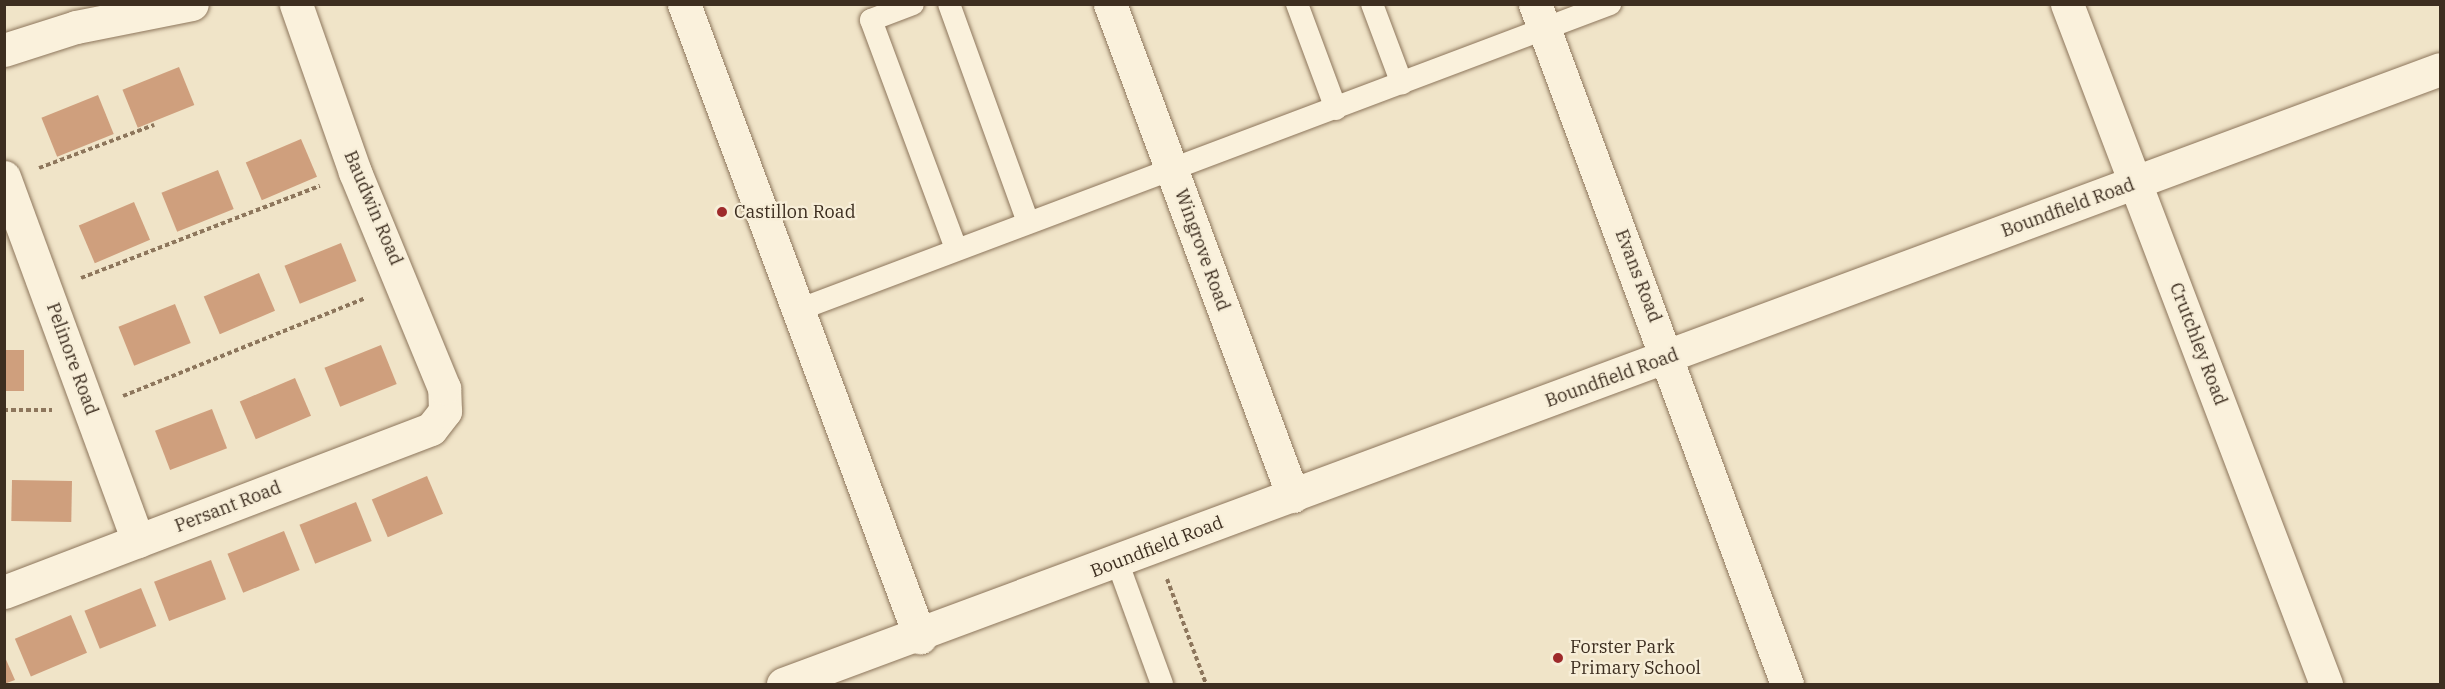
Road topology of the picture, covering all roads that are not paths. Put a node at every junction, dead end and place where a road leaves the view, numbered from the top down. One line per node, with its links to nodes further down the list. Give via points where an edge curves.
1 (192, 4): 11 (street)
2 (296, 4): 24 (street, Baudwin Road, via 355,172 405,282 444,388)
3 (684, 4): 22 (street)
4 (913, 4): 21 (lane, via 871,20)
5 (949, 4): 20 (lane)
6 (1110, 4): 17 (street, Wingrove Road)
7 (1298, 4): 16 (lane)
8 (1372, 4): 15 (lane)
9 (1610, 4): 12 (lane)
10 (2067, 4): 19 (street, Crutchley Road)
11 (76, 16): 13 (street)
12 (1540, 17): 15 (lane); 23 (street, Evans Road)
13 (4, 50)
14 (2440, 69): 19 (street, Boundfield Road)
15 (1402, 84): 16 (lane)
16 (1336, 109): 17 (lane)
17 (1172, 171): 20 (lane); 25 (street, Wingrove Road)
18 (5, 179): 26 (street, Pelinore Road)
19 (2134, 183): 23 (street, Boundfield Road); 33 (street, Crutchley Road)
20 (1027, 220): 21 (lane)
21 (956, 249): 22 (lane)
22 (798, 310): 29 (street)
23 (1668, 357): 25 (street, Boundfield Road); 32 (street, Evans Road)
24 (445, 411): 26 (street, Persant Road, via 431,429)
25 (1293, 496): 27 (street, Boundfield Road)
26 (138, 541): 28 (street, Persant Road)
27 (1117, 561): 29 (street, Boundfield Road); 31 (lane)
28 (4, 592)
29 (920, 637): 30 (street, Boundfield Road)
30 (783, 684)
31 (1162, 684)
32 (1787, 684)
33 (2326, 684)

